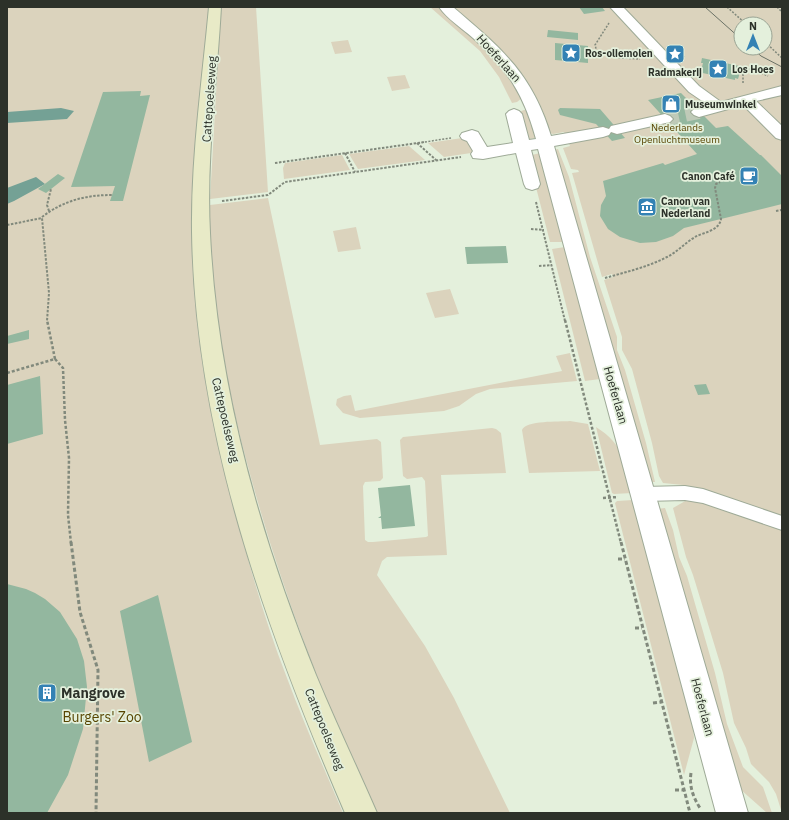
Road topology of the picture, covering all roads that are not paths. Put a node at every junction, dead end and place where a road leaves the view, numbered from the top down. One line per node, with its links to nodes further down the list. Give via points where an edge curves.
1 (215, 7): 17 (street, Cattepoelseweg, via 201,233 213,361 247,510 271,586 302,673)
2 (445, 7): 12 (street, Hoeferlaan, via 484,40 520,80 532,102)
3 (619, 11): 6 (street, via 694,89)
4 (782, 90): 5 (street)
5 (745, 99): 6 (street); 10 (street)
6 (718, 107): 7 (street)
7 (699, 112)
8 (514, 114): 13 (street)
9 (665, 119): 12 (street)
10 (782, 135)
11 (468, 136): 13 (street, via 472,135 481,154)
12 (545, 143): 13 (street); 15 (street, Hoeferlaan)
13 (522, 148): 14 (street)
14 (532, 184)
15 (644, 494): 16 (lane, via 685,493 703,496); 18 (street, Hoeferlaan)
16 (782, 523)
17 (360, 813)
18 (732, 813)

